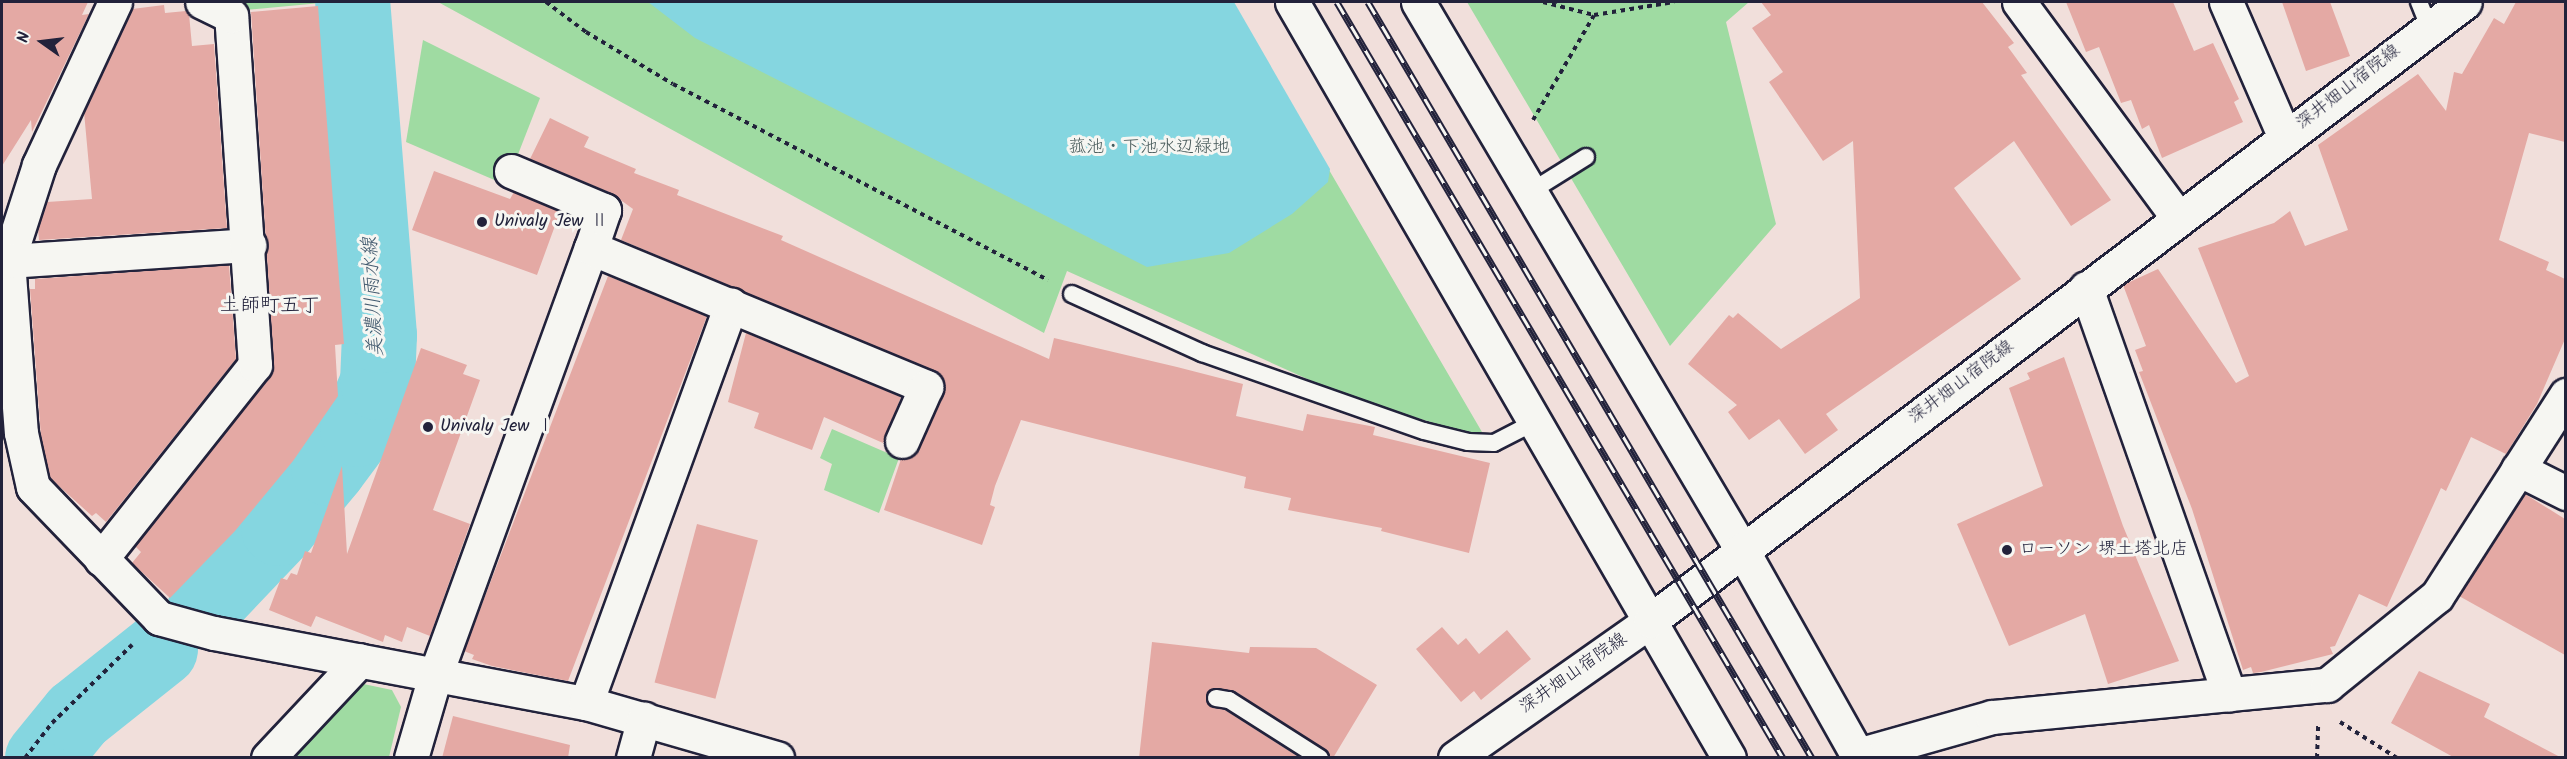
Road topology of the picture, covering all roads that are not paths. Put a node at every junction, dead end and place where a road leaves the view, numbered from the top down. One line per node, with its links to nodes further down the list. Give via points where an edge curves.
1 (115, 2): 16 (street, via 39,165)
2 (202, 2): 14 (street, via 231,16)
3 (1292, 2): 21 (street)
4 (1418, 2): 12 (street)
5 (2019, 2): 13 (street)
6 (2226, 2): 9 (street)
7 (2465, 2): 8 (street, 深井畑山宿院線)
8 (2424, 14): 9 (street, 深井畑山宿院線)
9 (2285, 138): 13 (street, 深井畑山宿院線)
10 (1586, 156): 12 (lane)
11 (511, 171): 15 (street, via 604,210)
12 (1530, 192): 26 (street)
13 (2178, 218): 17 (street, 深井畑山宿院線)
14 (249, 245): 16 (street); 27 (street, via 255,364)
15 (591, 248): 19 (street); 30 (street)
16 (8, 261): 22 (street)
17 (2086, 288): 26 (street, 深井畑山宿院線); 31 (street)
18 (1072, 294): 21 (lane, via 1203,353 1424,432 1468,442 1494,443)
19 (731, 305): 23 (street, via 926,387); 33 (street)
20 (2565, 395): 24 (street)
21 (1533, 423): 28 (street)
22 (11, 439): 27 (street, via 33,487)
23 (902, 441)
24 (2518, 469): 25 (street); 31 (street, via 2437,596 2326,685)
25 (2565, 493)
26 (1742, 550): 28 (street, 深井畑山宿院線); 35 (street)
27 (101, 559): 29 (street, via 159,618 213,633)
28 (1650, 621): 41 (street, 深井畑山宿院線); 42 (street)
29 (360, 660): 30 (street); 36 (street)
30 (435, 676): 33 (street); 37 (street)
31 (2229, 695): 35 (street, via 1992,717)
32 (1216, 698): 40 (lane, via 1229,700)
33 (586, 703): 34 (street)
34 (644, 718): 38 (street); 39 (street)
35 (1859, 756)
36 (268, 758)
37 (411, 758)
38 (633, 758)
39 (777, 758)
40 (1320, 758)
41 (1455, 758)
42 (1729, 758)

